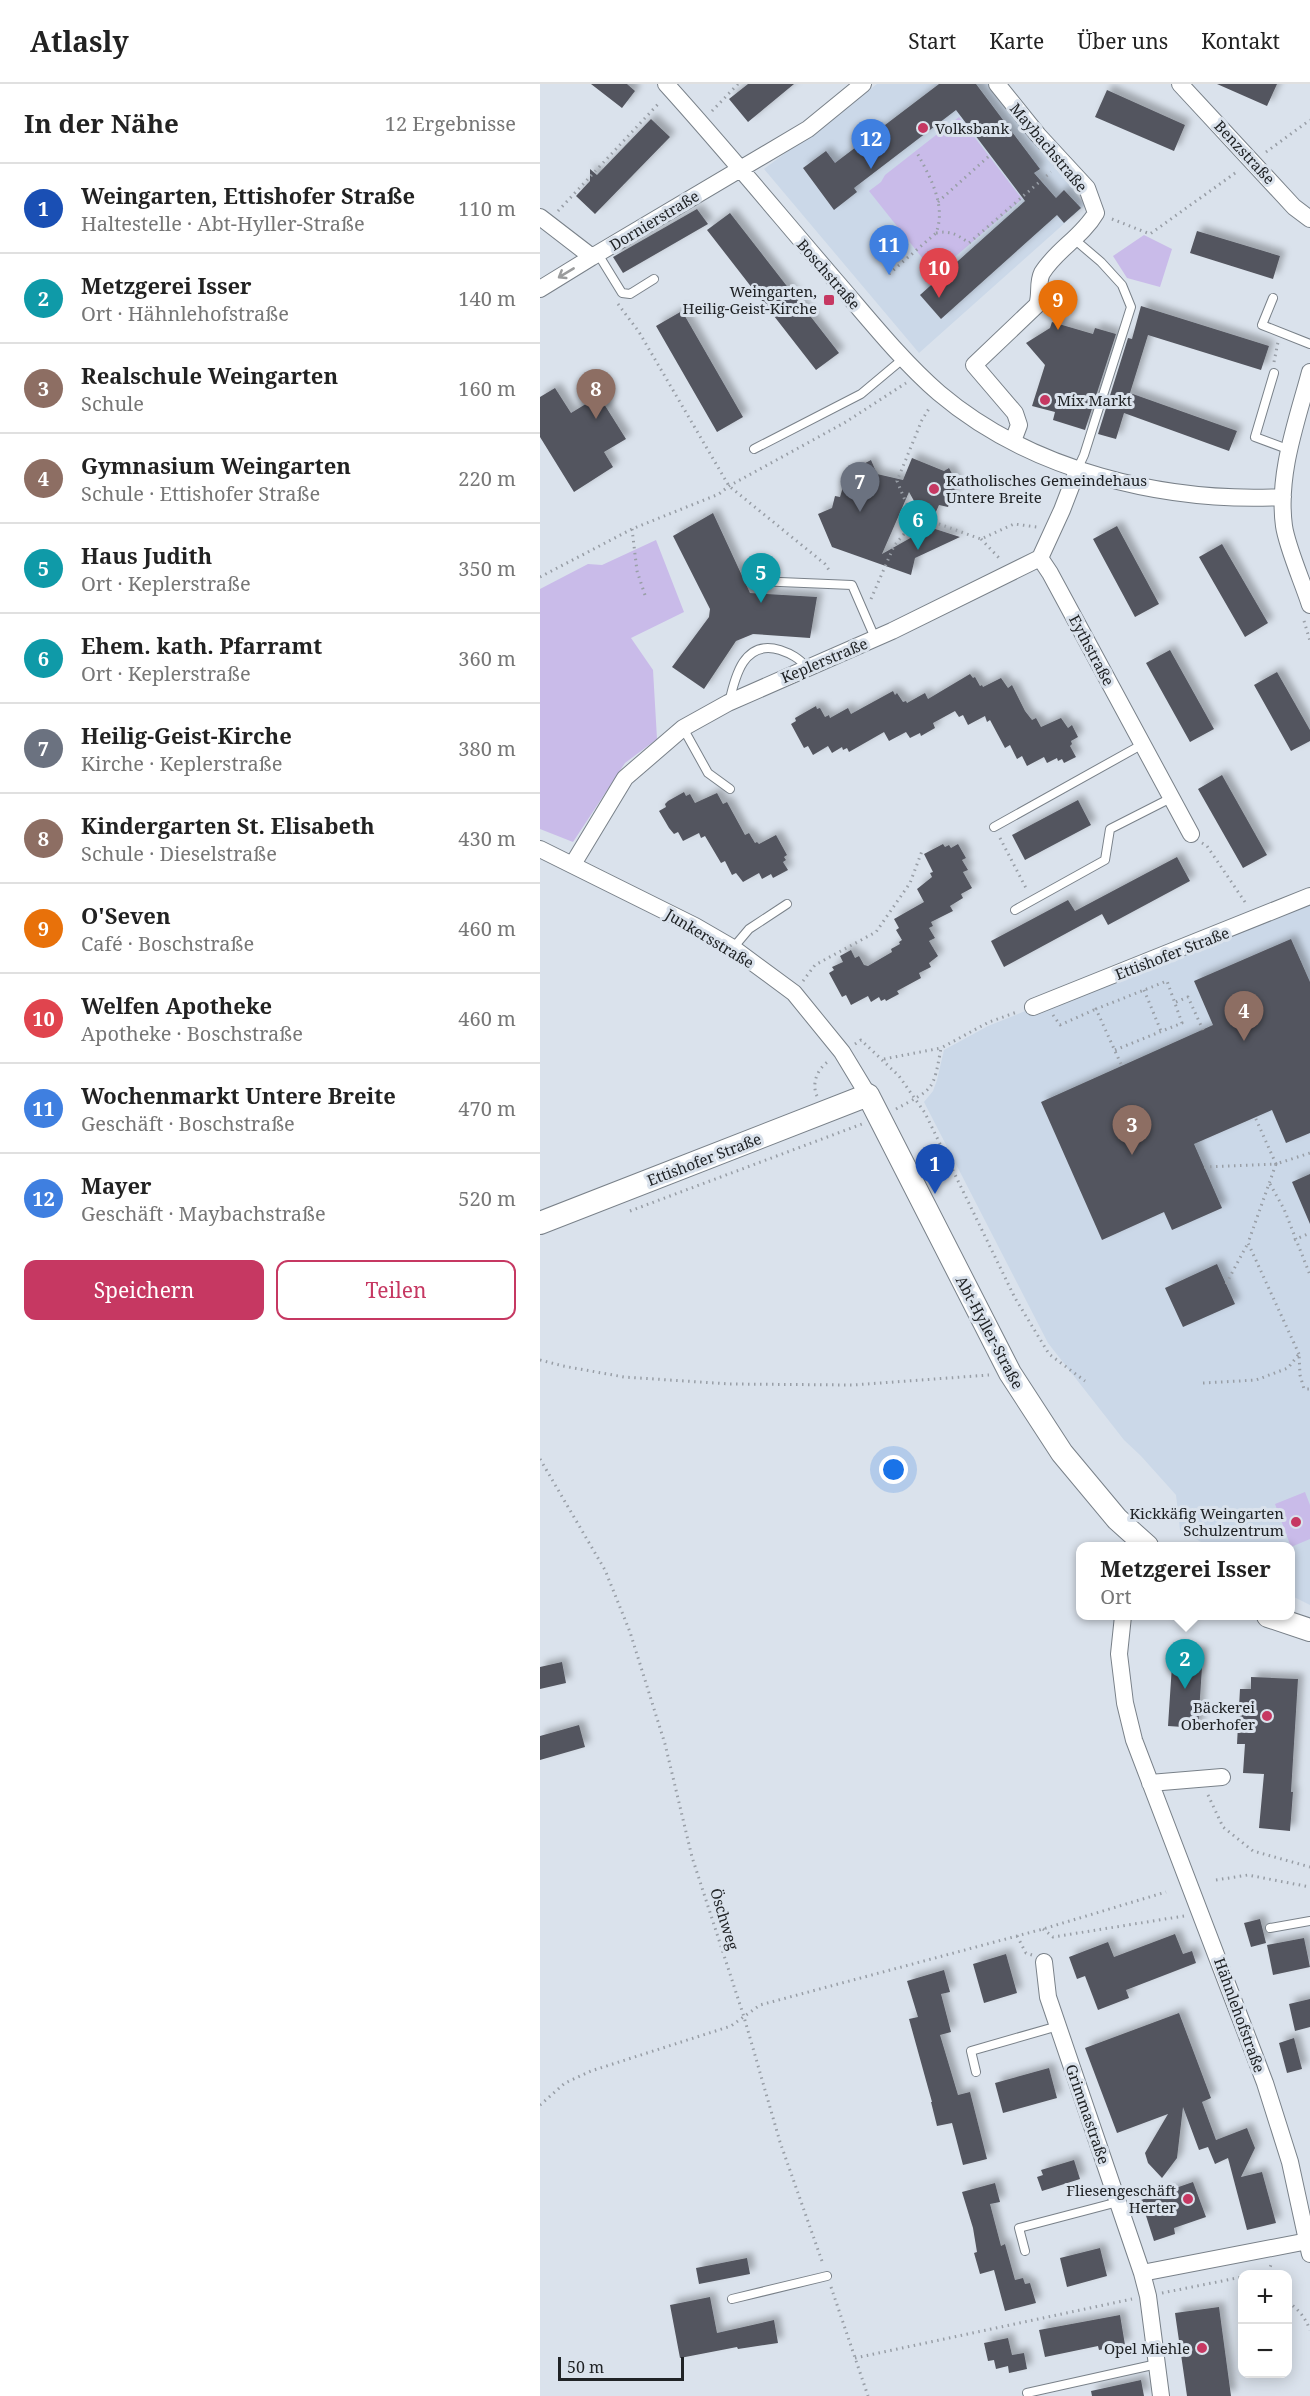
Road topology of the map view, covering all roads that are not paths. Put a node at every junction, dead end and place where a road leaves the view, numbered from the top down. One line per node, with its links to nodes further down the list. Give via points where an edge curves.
1 (863, 84): 5 (street, via 808,129)
2 (997, 84): 8 (street, Maybachstraße, via 1087,188 1096,213)
3 (1180, 84): 6 (street, Benzstraße, via 1294,207)
4 (669, 87): 5 (street, Boschstraße)
5 (741, 168): 9 (street, Dornierstraße); 14 (street, Boschstraße)
6 (1310, 219)
7 (543, 220): 9 (street, Dornierstraße)
8 (1074, 238): 17 (street, via 1041,275 1037,306 974,365 1015,413 1019,425); 20 (lane, via 1122,285 1131,307)
9 (595, 256): 10 (lane, via 622,293 630,294); 11 (street, one-way to 11)
10 (654, 279)
11 (540, 289)
12 (1273, 298): 13 (lane, via 1262,326)
13 (1310, 344)
14 (904, 358): 17 (street, Boschstraße, via 939,393); 18 (lane, via 861,394)
15 (1310, 372): 19 (street)
16 (1274, 373): 19 (lane, via 1255,436)
17 (1013, 441): 20 (street, Boschstraße)
18 (754, 449)
19 (1290, 450): 21 (street)
20 (1077, 471): 21 (street, Boschstraße, via 1153,489 1250,499); 22 (street)
21 (1283, 497): 24 (street, via 1284,527)
22 (1040, 558): 25 (street, Keplerstraße); 29 (street, Eythstraße)
23 (756, 581): 25 (lane, via 852,585)
24 (1310, 605)
25 (875, 638): 26 (street, Keplerstraße)
26 (807, 667): 27 (street, Keplerstraße); 27 (lane, via 795,655 769,646 754,650 744,660)
27 (728, 703): 28 (street, Keplerstraße)
28 (683, 728): 30 (lane, via 708,773); 35 (street, Keplerstraße, via 625,778)
29 (1143, 744): 31 (street, Eythstraße); 32 (lane)
30 (730, 789)
31 (1171, 798): 33 (street, Eythstraße); 38 (lane, via 1110,829 1106,860)
32 (994, 827)
33 (1191, 834)
34 (540, 849): 35 (street, Junkersstraße)
35 (573, 864): 39 (street, Junkersstraße)
36 (1310, 896): 40 (street, Ettishofer Straße)
37 (787, 904): 39 (lane, via 749,929)
38 (1015, 910)
39 (733, 948): 41 (street, Junkersstraße, via 794,993 842,1052)
40 (1038, 1005)
41 (868, 1095): 42 (street, Ettishofer Straße); 43 (street, Abt-Hyller-Straße, via 1010,1373 1062,1453 1117,1519)
42 (540, 1222)
43 (1142, 1542)
44 (1123, 1620): 48 (street, Hähnlehofstraße, via 1119,1654 1125,1703)
45 (1280, 1620): 46 (street)
46 (1310, 1630)
47 (1222, 1777): 48 (street)
48 (1150, 1783): 55 (street, Hähnlehofstraße, via 1265,2083 1290,2162)
49 (1310, 1921): 50 (lane)
50 (1270, 1928)
51 (1044, 1962): 52 (street, Grimmastraße, via 1048,1997)
52 (1058, 2026): 53 (lane, via 971,2051); 54 (street, Grimmastraße)
53 (976, 2072)
54 (1118, 2202): 56 (lane, via 1019,2228); 57 (street, Grimmastraße)
55 (1309, 2247): 57 (street)
56 (1025, 2251)
57 (1142, 2273): 60 (street, Grimmastraße)
58 (827, 2276): 59 (lane)
59 (732, 2299)
60 (1157, 2364): 61 (lane); 62 (street, Grimmastraße)
61 (1027, 2393)
62 (1161, 2396)

